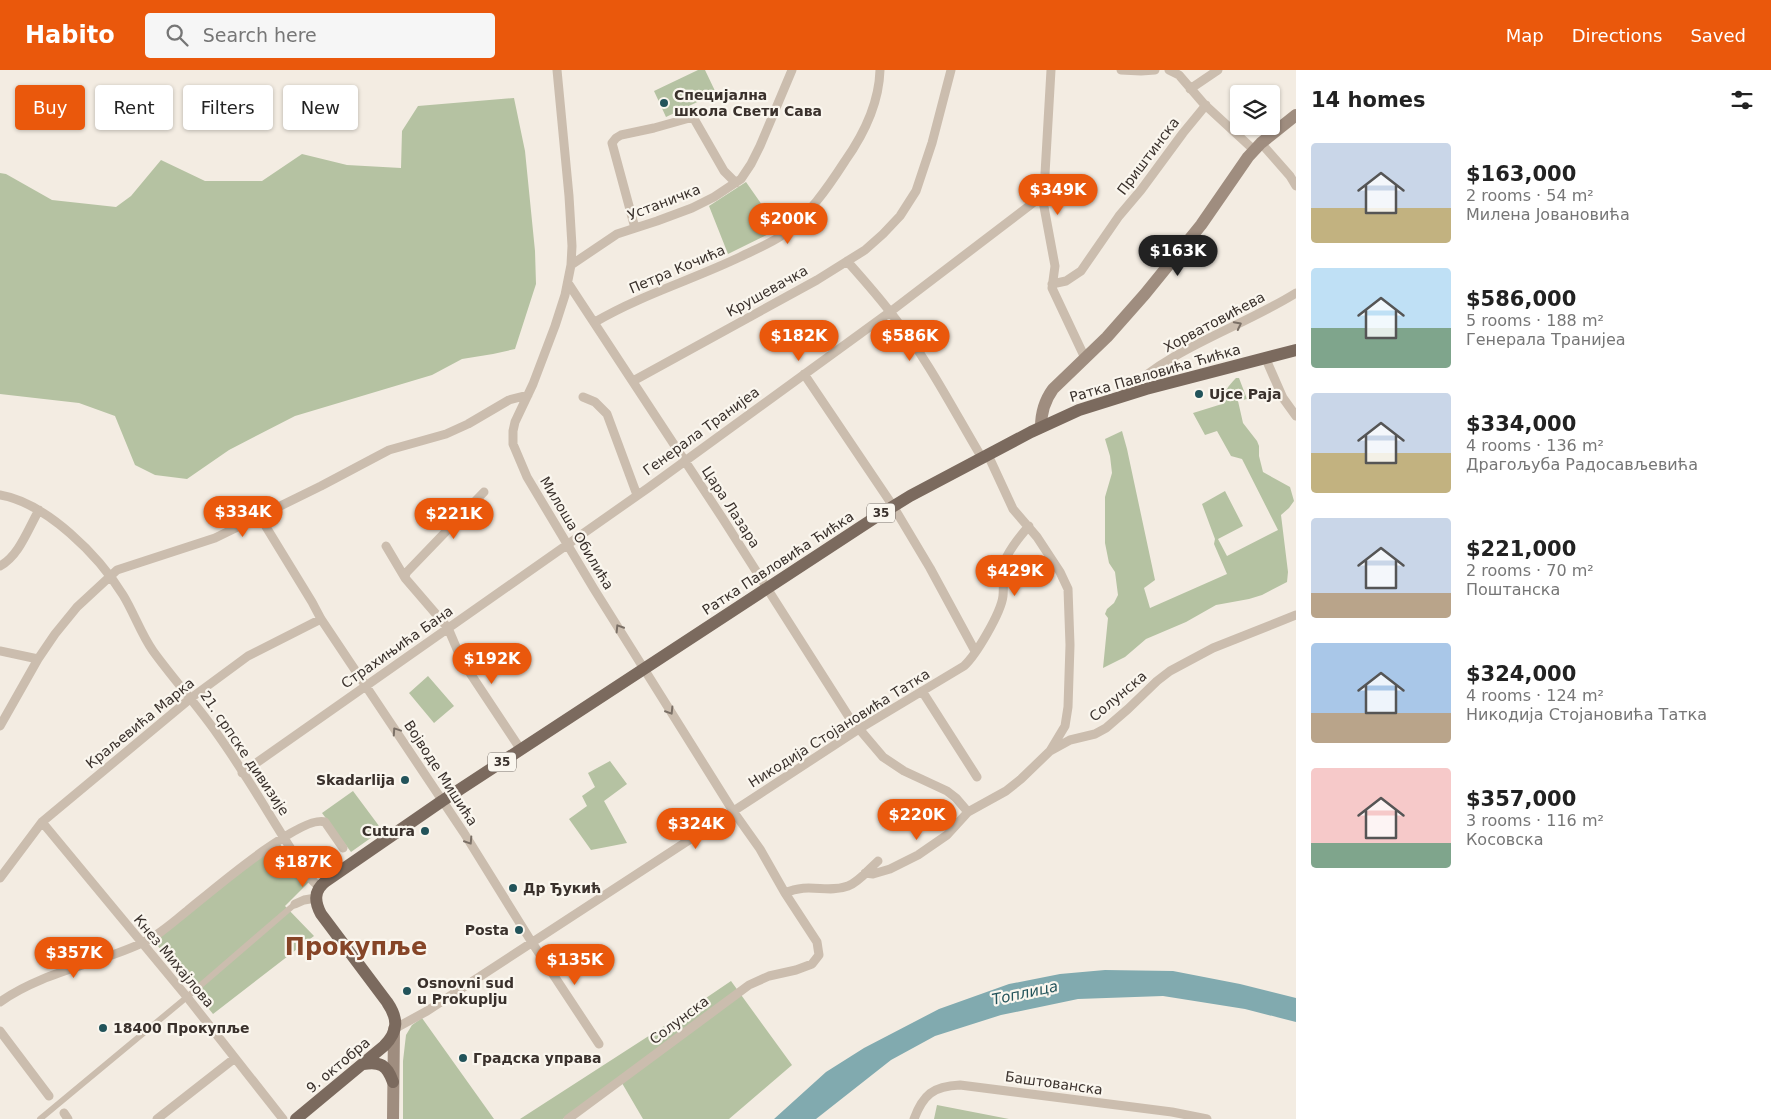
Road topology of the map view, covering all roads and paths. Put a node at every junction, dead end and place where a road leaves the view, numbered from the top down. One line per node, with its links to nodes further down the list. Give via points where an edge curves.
1 (558, 70): 19 (street, Милоша Обилића)
2 (792, 70): 14 (street, Устаничка, via 751,164)
3 (880, 70): 24 (street, Петра Кочића, via 874,104 856,144 821,196 793,225 759,248 709,272 639,299)
4 (951, 70): 18 (street, Крушевачка, via 932,143 911,201 873,244)
5 (1051, 70): 16 (street)
6 (1121, 70): 7 (street)
7 (1155, 70)
8 (1169, 70): 10 (street, via 1179,75)
9 (1218, 70): 10 (street)
10 (1190, 89): 11 (street)
11 (1206, 105): 13 (street); 21 (street, Приштинска, via 1119,216 1081,271 1066,281)
12 (1296, 116): 13 (main road)
13 (1258, 146): 15 (street, via 1290,176); 27 (main road, via 1172,262)
14 (736, 183): 17 (street, Устаничка, via 692,208); 17 (street, via 724,171 693,117 621,135 612,143)
15 (1296, 186)
16 (1042, 196): 21 (street, via 1055,266); 23 (street, Генерала Транијеа)
17 (635, 228): 19 (street, Устаничка, via 617,234)
18 (847, 261): 23 (street); 29 (street, Крушевачка)
19 (571, 265): 20 (street, Милоша Обилића)
20 (568, 284): 24 (street, Цара Лазара); 30 (street, Милоша Обилића)
21 (1052, 284): 27 (street)
22 (1296, 293): 31 (street, Хорватовићева, one-way to 22, via 1158,366)
23 (890, 312): 28 (street, Генерала Транијеа); 35 (street)
24 (595, 322): 29 (street, Цара Лазара)
25 (1296, 350): 26 (main road, Ратка Павловића Ћићка / 35)
26 (1265, 357): 31 (main road, Ратка Павловића Ћићка / 35); 33 (street, via 1283,398)
27 (1085, 358): 34 (main road, via 1048,395)
28 (804, 374): 36 (street, Генерала Транијеа); 40 (street)
29 (633, 381): 36 (street, Цара Лазара)
30 (528, 395): 42 (street, via 509,400 446,434 389,450); 44 (street, Милоша Обилића, via 513,427 514,450)
31 (1122, 396): 34 (main road, Ратка Павловића Ћићка / 35)
32 (583, 397): 39 (street, via 607,414)
33 (1296, 416)
34 (1040, 427): 35 (main road, Ратка Павловића Ћићка / 35)
35 (985, 457): 40 (main road, Ратка Павловића Ћићка / 35); 43 (street, via 1009,504)
36 (685, 460): 39 (street, Генерала Транијеа); 49 (street, Цара Лазара)
37 (484, 492): 48 (street, via 406,573)
38 (0, 495): 41 (street, 21. српске дивизије)
39 (637, 495): 44 (street, Генерала Транијеа)
40 (893, 506): 49 (main road, Ратка Павловића Ћићка / 35); 54 (street)
41 (39, 510): 46 (street, via 8,562); 47 (street, 21. српске дивизије, via 68,530)
42 (260, 517): 47 (street, via 206,542 130,564); 51 (street, Војводе Мишића)
43 (1028, 526): 54 (street, Никодија Стојановића Татка, via 1006,558 1000,609); 63 (street, via 1060,572 1069,594 1068,714 1065,726)
44 (567, 543): 52 (street, Страхињића Бана); 56 (street, Милоша Обилића, one-way to 44)
45 (386, 546): 48 (street)
46 (0, 566)
47 (109, 576): 55 (street, via 69,616); 59 (street, 21. српске дивизије, via 153,651)
48 (405, 578): 52 (street)
49 (767, 589): 56 (main road, Ратка Павловића Ћићка / 35); 61 (street, Цара Лазара)
50 (1296, 615): 63 (street, Солунска, via 1194,657 1164,675 1100,732 1070,740)
51 (321, 619): 57 (street, Војводе Мишића); 59 (street, Краљевића Марка, via 248,656)
52 (448, 628): 57 (street, Страхињића Бана); 62 (street, via 462,661)
53 (0, 651): 55 (street)
54 (975, 651): 58 (street, Никодија Стојановића Татка, via 964,666)
55 (38, 659): 60 (street)
56 (644, 670): 62 (main road, Ратка Павловића Ћићка / 35); 67 (street, Милоша Обилића, one-way to 67)
57 (367, 686): 64 (street, Страхињића Бана); 66 (street, Војводе Мишића, one-way to 57)
58 (922, 691): 61 (street, Никодија Стојановића Татка); 65 (street)
59 (191, 698): 64 (street, 21. српске дивизије); 69 (street, Краљевића Марка)
60 (0, 726)
61 (859, 729): 67 (street, Никодија Стојановића Татка); 68 (street, Цара Лазара, via 883,757 904,771 947,791)
62 (521, 750): 66 (main road, Ратка Павловића Ћићка / 35)
63 (1050, 750): 68 (street, Солунска, via 1006,791)
64 (242, 773): 70 (street, 21. српске дивизије)
65 (977, 777)
66 (442, 801): 75 (main road, Ратка Павловића Ћићка / 35, via 332,876); 78 (street, Војводе Мишића, one-way to 78)
67 (733, 812): 76 (street, Милоша Обилића, via 760,849); 78 (street, Никодија Стојановића Татка)
68 (968, 812): 73 (street, Солунска, via 947,835 918,855 890,870)
69 (42, 822): 74 (street, Краљевића Марка); 79 (street, Кнез Михајлова)
70 (283, 837): 71 (street, via 322,820); 75 (street, 21. српске дивизије); 79 (street)
71 (343, 848)
72 (878, 861): 73 (street)
73 (865, 873): 76 (street, via 843,888 804,887)
74 (0, 878)
75 (318, 893): 77 (street); 83 (main road, 21. српске дивизије, via 319,910 324,919 392,1009)
76 (785, 893): 80 (street, Милоша Обилића, via 817,942 819,952)
77 (295, 904): 81 (street)
78 (531, 942): 83 (street, Никодија Стојановића Татка); 85 (street, Војводе Мишића)
79 (141, 944): 81 (street, Кнез Михајлова); 82 (street, via 57,973)
80 (815, 962): 95 (street, Солунска, via 749,985)
81 (187, 997): 86 (street, Кнез Михајлова); 90 (street)
82 (0, 1002)
83 (394, 1030): 87 (main road, 9. октобра, via 388,1042); 88 (main road)
84 (0, 1031): 89 (street)
85 (599, 1044)
86 (235, 1058): 91 (street); 92 (street, Кнез Михајлова)
87 (363, 1064): 88 (main road, via 383,1065); 93 (main road, 9. октобра)
88 (393, 1082): 94 (main road)
89 (49, 1096)
90 (40, 1119)
91 (157, 1119)
92 (283, 1119)
93 (296, 1119)
94 (393, 1119)
95 (568, 1119)
96 (914, 1119): 97 (street, Баштованска, via 918,1107 928,1095 943,1087 960,1085)
97 (1207, 1119)

